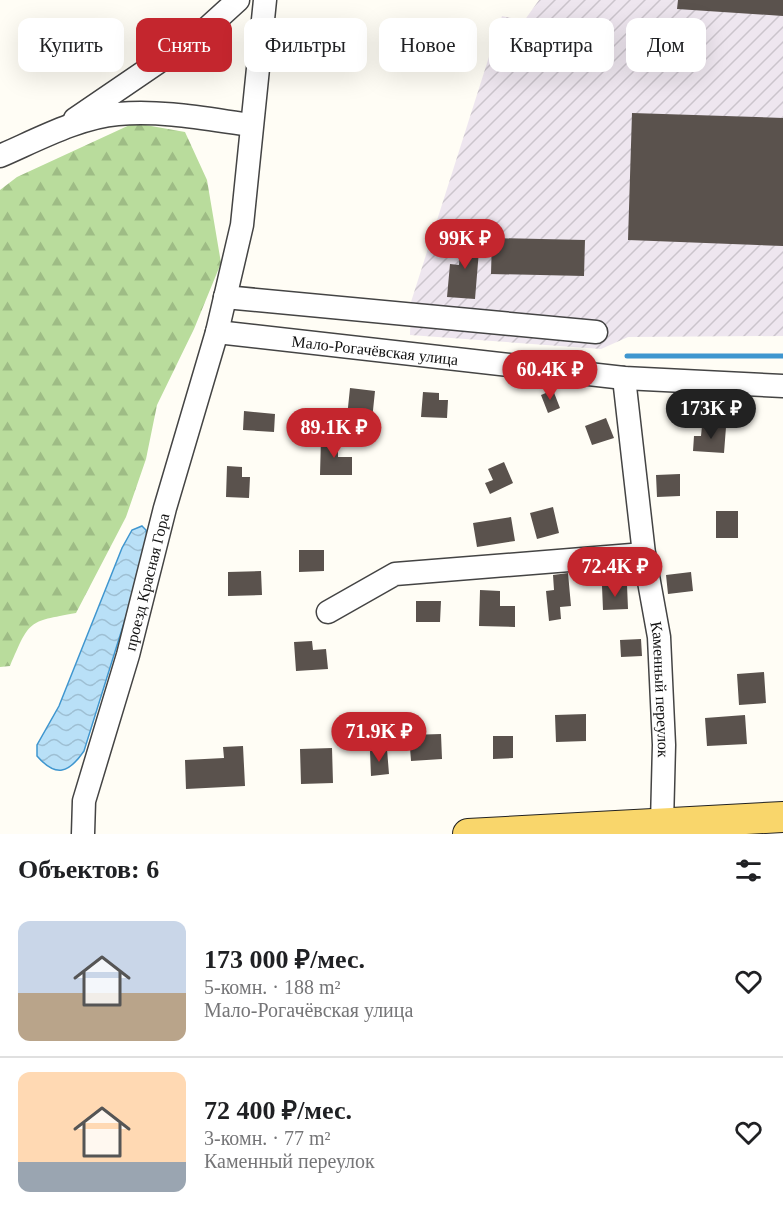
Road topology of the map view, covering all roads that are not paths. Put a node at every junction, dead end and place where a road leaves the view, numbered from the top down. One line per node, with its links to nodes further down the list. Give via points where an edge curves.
1 (238, 0): 4 (street, via 204,31)
2 (265, 0): 3 (street, проезд Красная Гора)
3 (251, 125): 4 (street, via 155,112 115,114); 6 (street, проезд Красная Гора, via 242,225)
4 (59, 130): 5 (street)
5 (0, 156)
6 (225, 297): 7 (street, проезд Красная Гора); 8 (street)
7 (217, 332): 9 (street, Мало-Рогачёвская улица); 16 (street, проезд Красная Гора, via 84,801)
8 (596, 332)
9 (624, 378): 10 (street, Мало-Рогачёвская улица); 11 (street, Каменный переулок)
10 (783, 386)
11 (644, 554): 12 (street, via 395,574); 14 (street, Каменный переулок, via 659,637 664,745)
12 (328, 612)
13 (783, 817): 14 (main road)
14 (662, 823): 15 (main road)
15 (613, 830): 18 (main road)
16 (83, 834)
17 (468, 834): 18 (main road)
18 (476, 834)

